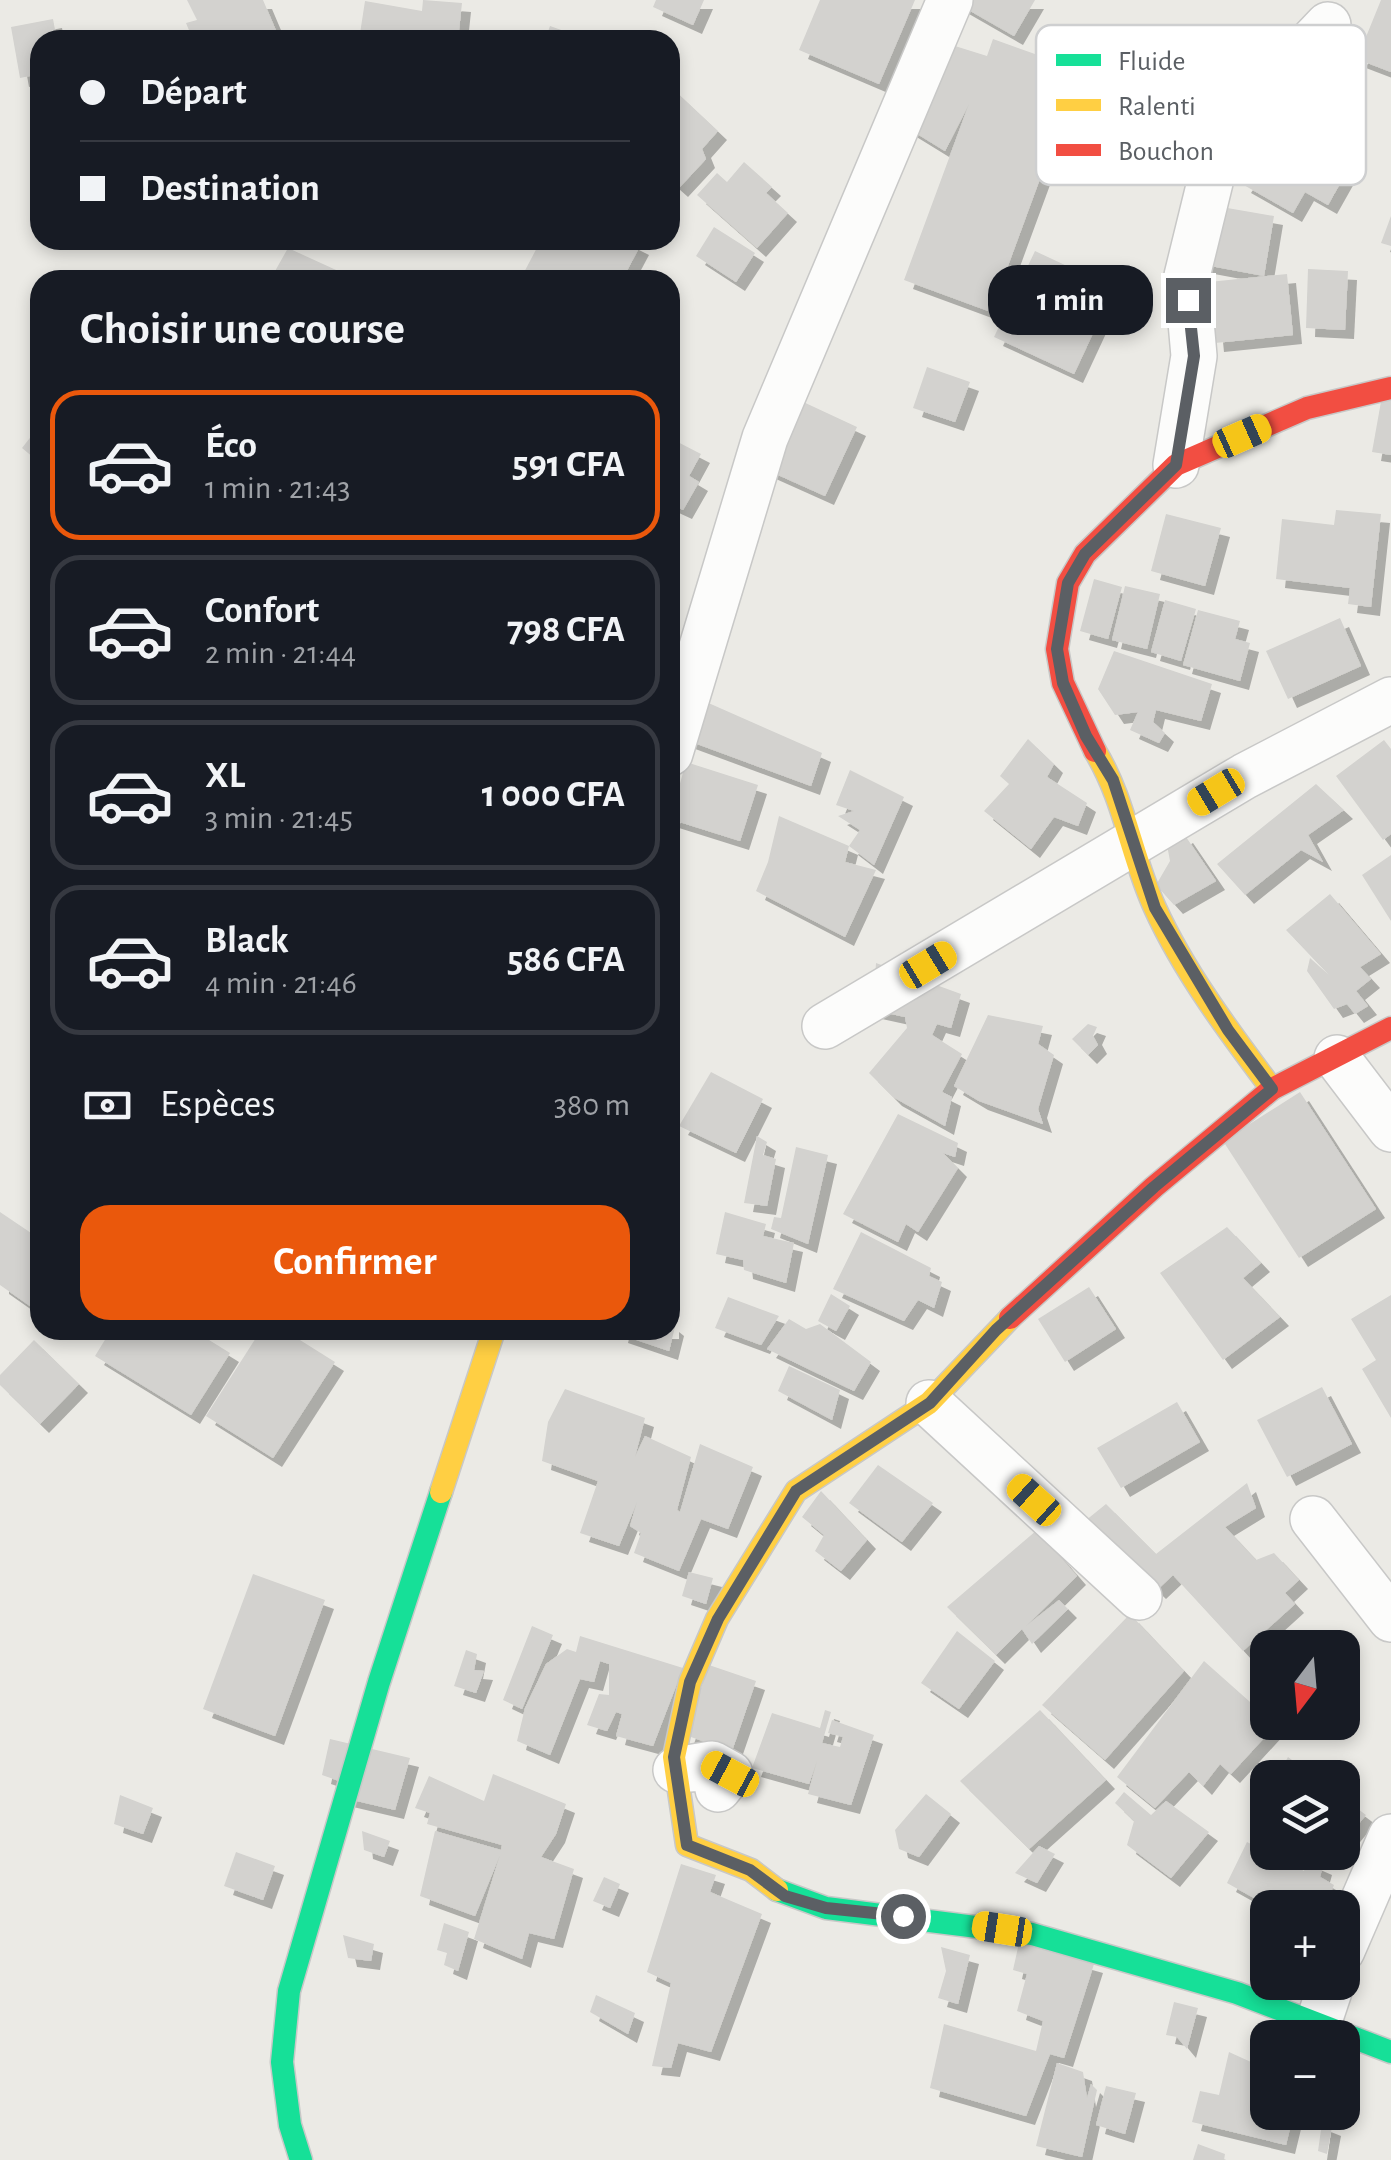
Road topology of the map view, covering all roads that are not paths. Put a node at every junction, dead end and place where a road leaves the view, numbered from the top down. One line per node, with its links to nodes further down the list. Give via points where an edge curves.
1 (950, 0): 6 (street, via 765,438)
2 (1209, 185): 4 (street, via 1187,276 1194,356)
3 (1391, 388): 4 (street, via 1307,408)
4 (1176, 465): 7 (street, via 1085,554 1060,615 1063,683 1113,780)
5 (1391, 700): 7 (street)
6 (680, 719)
7 (1133, 842): 8 (street); 11 (street, via 1170,937)
8 (825, 1026)
9 (1391, 1028): 10 (street)
10 (1337, 1058): 11 (street); 12 (street)
11 (1272, 1089): 14 (street, via 996,1330)
12 (1391, 1130)
13 (491, 1340): 22 (street, via 379,1682 289,1991 282,2062)
14 (930, 1403): 16 (street); 20 (street, via 796,1491 698,1658 676,1770 687,1845 750,1870 785,1896 826,1908 1032,1934 1237,1993)
15 (1313, 1519): 17 (street)
16 (1139, 1597)
17 (1391, 1619)
18 (1391, 1837): 19 (street)
19 (1360, 1908)
20 (1325, 2003): 21 (street)
21 (1391, 2052)
22 (301, 2160)

